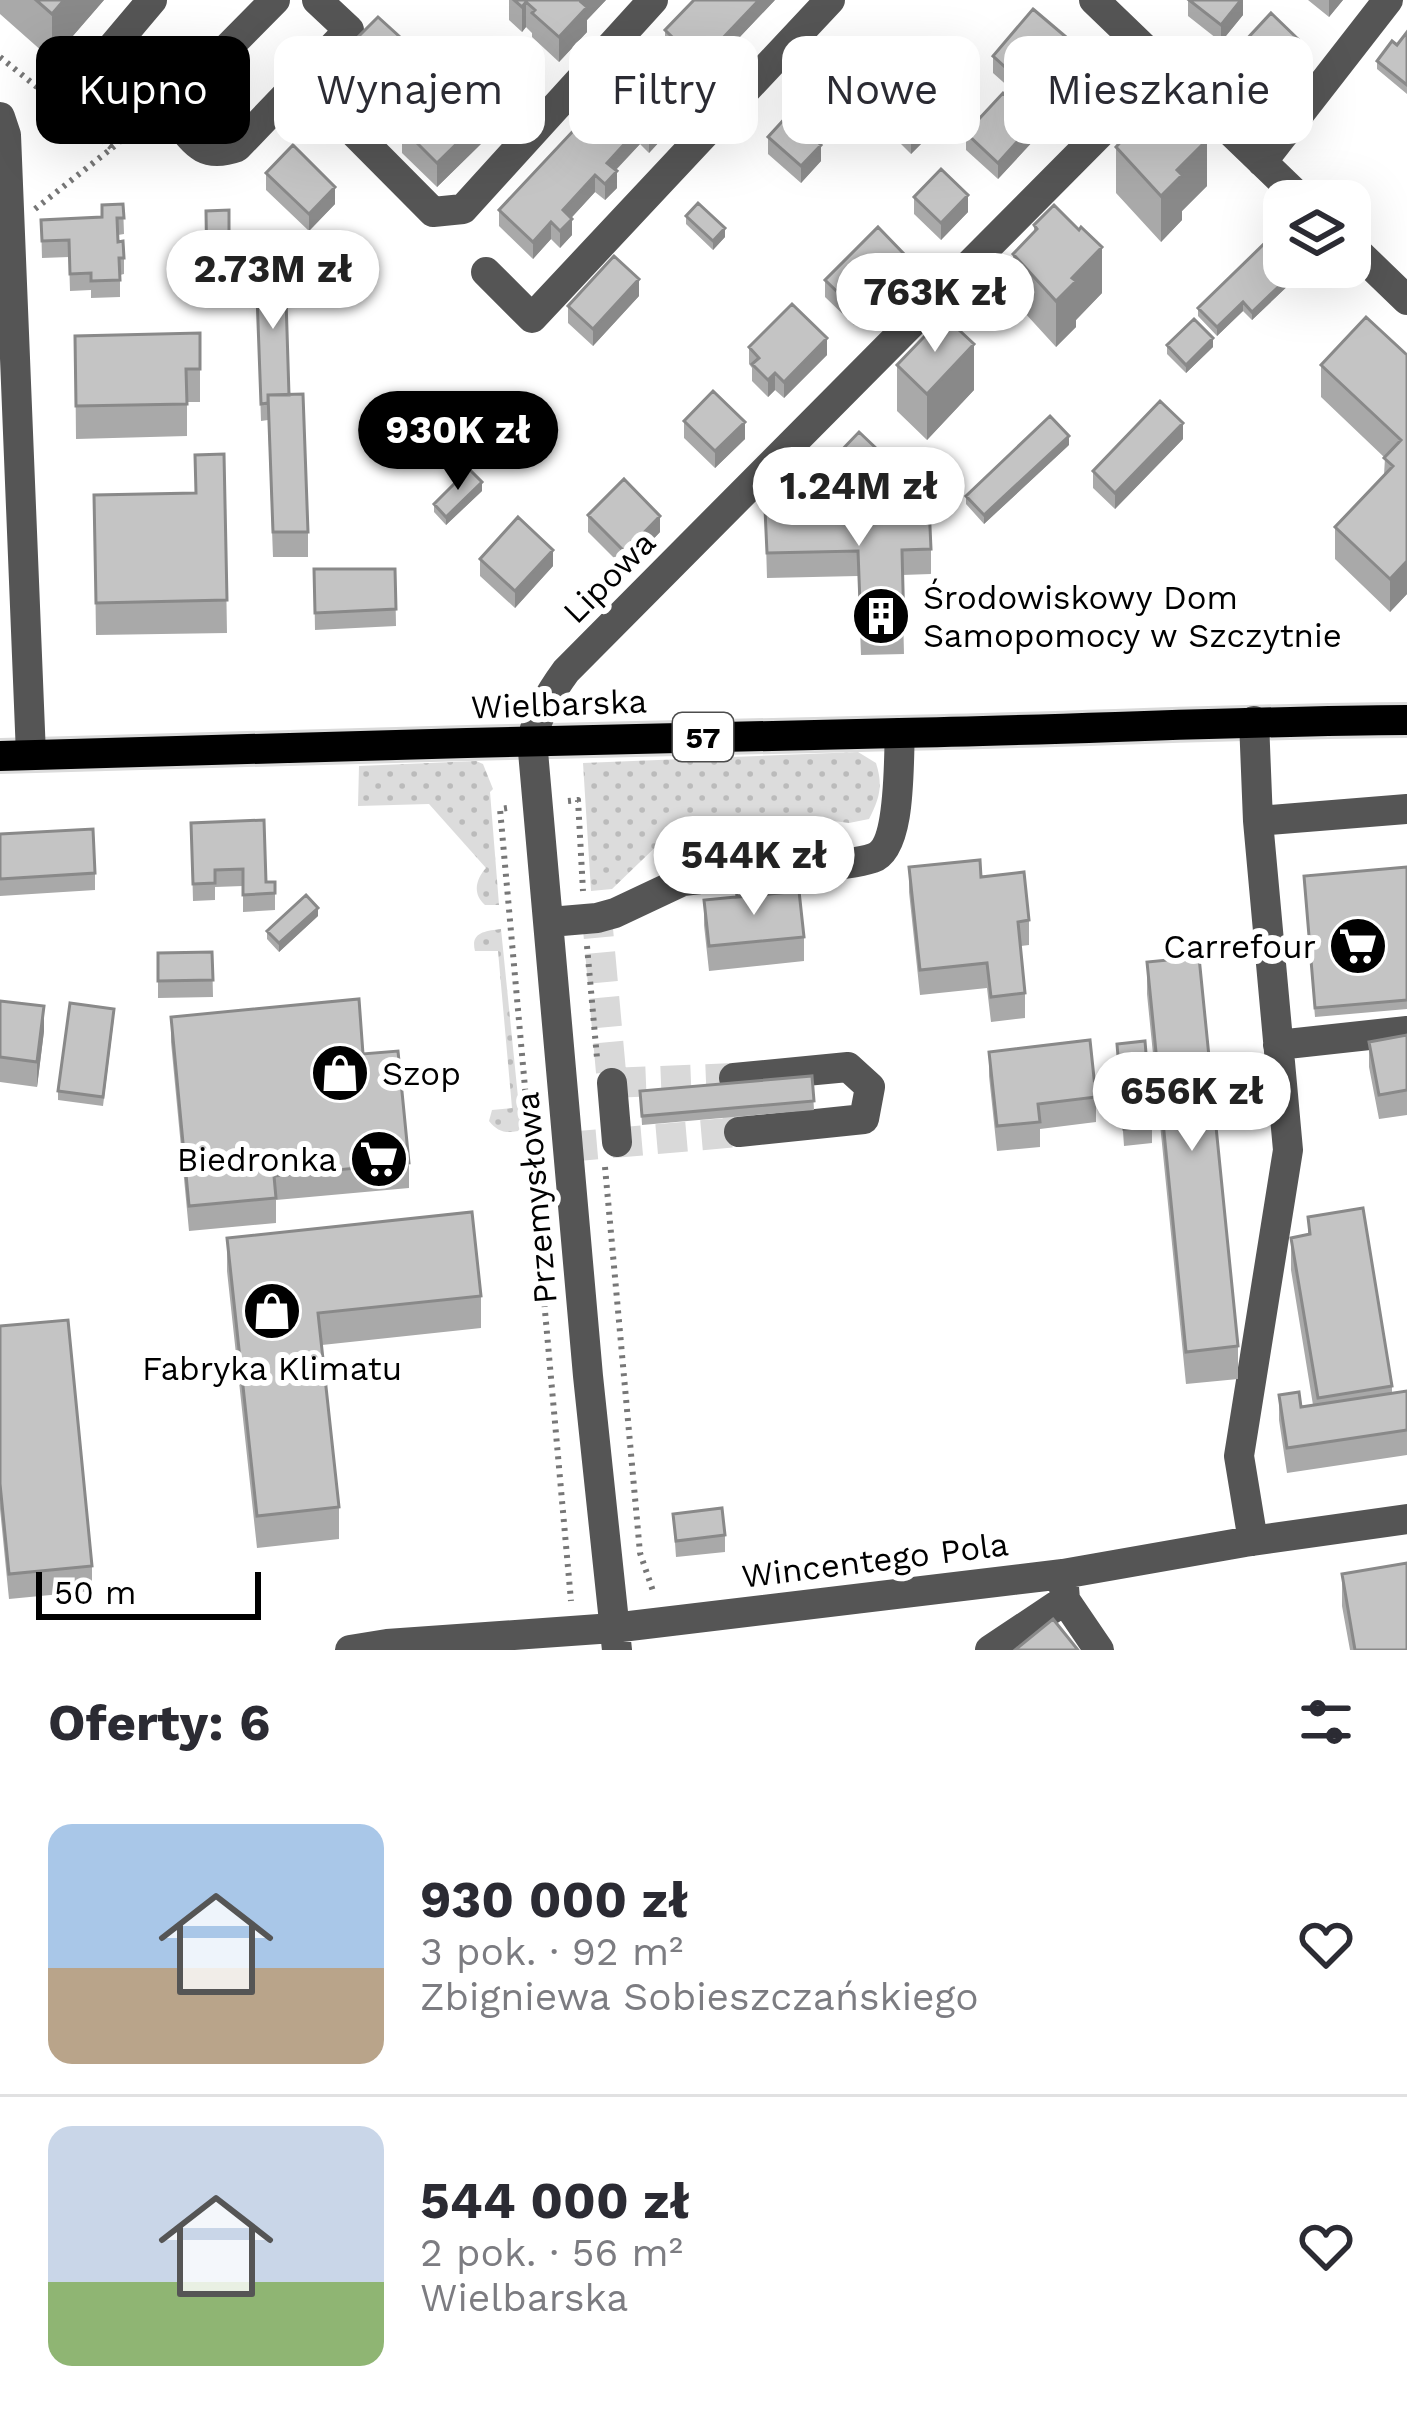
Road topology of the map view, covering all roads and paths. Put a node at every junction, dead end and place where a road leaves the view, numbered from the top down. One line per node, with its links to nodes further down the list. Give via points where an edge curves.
1 (152, 0): 8 (street)
2 (274, 0): 9 (street)
3 (317, 0): 10 (street, via 349,31)
4 (653, 0): 14 (street)
5 (830, 0): 29 (street, via 532,318)
6 (1094, 0): 11 (street)
7 (1388, 0): 25 (street)
8 (122, 36)
9 (239, 36)
10 (344, 36)
11 (1130, 36)
12 (274, 108): 15 (street)
13 (0, 117): 27 (street)
14 (545, 118)
15 (250, 133)
16 (107, 144): 24 (path)
17 (117, 144): 24 (path)
18 (197, 144): 19 (street, via 220,153)
19 (240, 144)
20 (366, 144): 21 (street, via 433,212 463,208)
21 (521, 144)
22 (1089, 144): 35 (street, Lipowa, via 566,671)
23 (1243, 144): 25 (street)
24 (112, 148): 27 (path)
25 (1262, 162): 26 (street)
26 (1281, 180)
27 (10, 230): 31 (street)
28 (1371, 265): 30 (street)
29 (486, 272)
30 (1407, 299)
31 (9, 430): 36 (street)
32 (1407, 720): 33 (main road, Wielbarska / 57)
33 (1254, 721): 34 (main road, Wielbarska / 57); 40 (street)
34 (900, 733): 35 (main road, Wielbarska / 57); 41 (street, via 887,846 877,857)
35 (532, 740): 36 (main road, Wielbarska / 57); 44 (street, Przemysłowa)
36 (15, 756)
37 (578, 800): 43 (path)
38 (500, 809): 55 (path)
39 (1407, 809): 40 (street)
40 (1258, 821): 46 (street)
41 (788, 869)
42 (734, 875): 43 (street, via 683,881)
43 (584, 919): 44 (street); 47 (path)
44 (550, 922): 56 (street, Przemysłowa)
45 (1407, 1031): 46 (street)
46 (1278, 1045): 52 (street, via 1288,1150 1239,1456)
47 (604, 1071): 50 (street)
48 (734, 1078): 49 (street, via 848,1067 870,1087 864,1119)
49 (739, 1132)
50 (611, 1154): 54 (path, via 640,1553)
51 (1407, 1519): 52 (street, Wincentego Pola)
52 (1253, 1541): 53 (street, Wincentego Pola)
53 (1064, 1587): 54 (street, Wincentego Pola); 58 (street); 59 (street)
54 (663, 1622): 56 (street, Wincentego Pola)
55 (571, 1630): 56 (street, Wincentego Pola); 57 (street, Wincentego Pola)
56 (615, 1639)
57 (350, 1650)
58 (990, 1650)
59 (1099, 1650)

